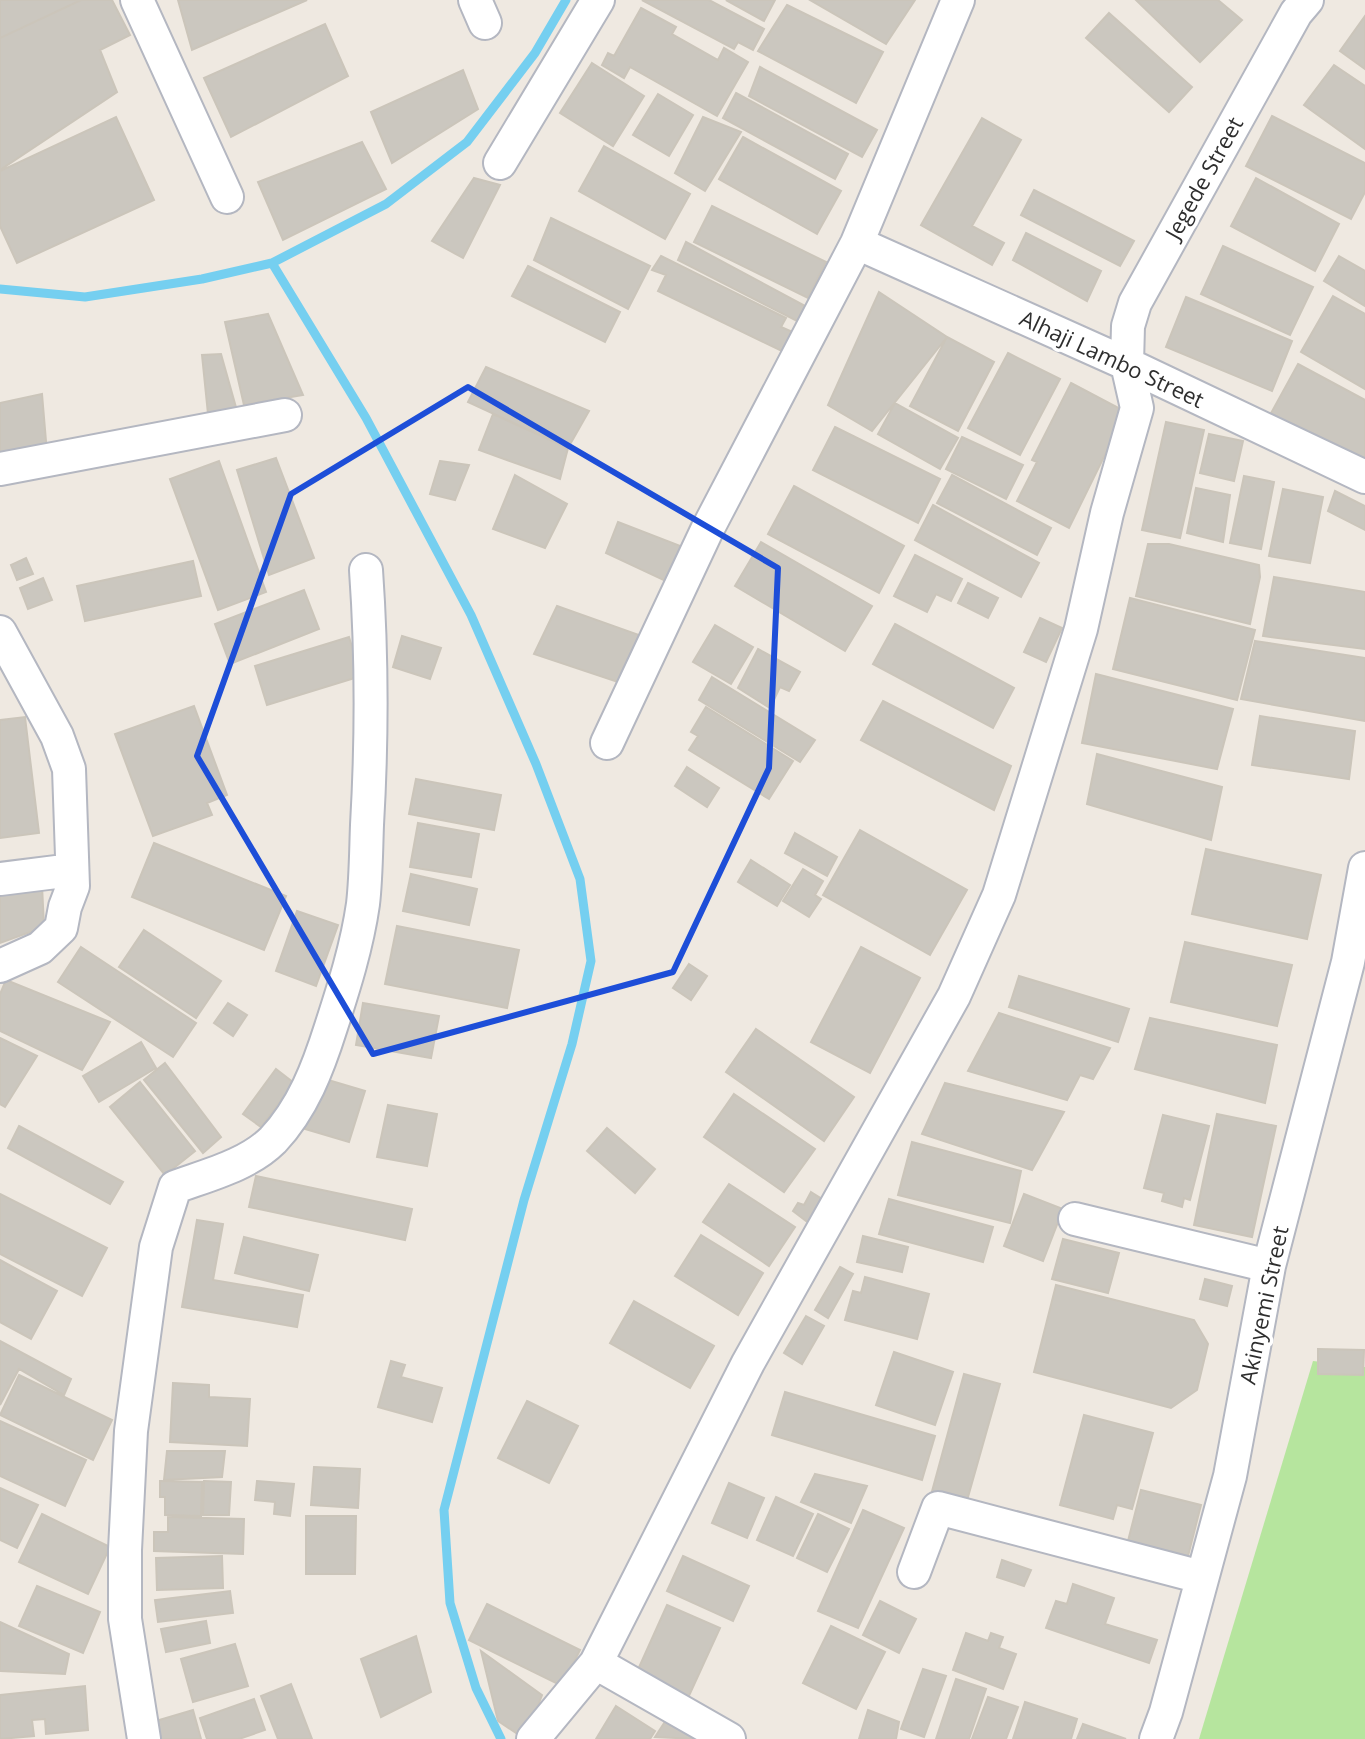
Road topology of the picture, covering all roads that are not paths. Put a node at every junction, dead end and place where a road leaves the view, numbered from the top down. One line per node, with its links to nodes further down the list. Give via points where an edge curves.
1 (137, 0): 6 (street)
2 (598, 0): 5 (street)
3 (958, 0): 7 (street)
4 (1307, 0): 8 (street, Jegede Street, via 1135,303)
5 (500, 163)
6 (227, 197)
7 (857, 243): 8 (street, Alhaji Lambo Street); 14 (street, via 707,530)
8 (1127, 364): 11 (street, Alhaji Lambo Street); 24 (street, Jegede Street, via 1137,408 1081,629 999,895 954,996 748,1363)
9 (285, 415): 10 (street)
10 (0, 469)
11 (1365, 477)
12 (366, 570): 25 (street, via 372,721 363,902 336,1012 296,1111 248,1158 175,1187 156,1247 131,1431 125,1550 125,1619)
13 (0, 632): 16 (street, via 57,736 69,769)
14 (607, 743)
15 (1365, 868): 18 (street, Akinyemi Street)
16 (72, 870): 17 (street); 19 (street, via 61,928 40,948)
17 (0, 879)
18 (1357, 965): 21 (street, Akinyemi Street)
19 (0, 966)
20 (1075, 1219): 21 (street)
21 (1269, 1266): 23 (street, Akinyemi Street, via 1230,1476)
22 (914, 1572): 23 (street, via 938,1508)
23 (1201, 1577): 28 (street, Akinyemi Street)
24 (596, 1663): 26 (street, Jegede Street); 27 (street)
25 (144, 1739)
26 (533, 1739)
27 (729, 1739)
28 (1156, 1739)

